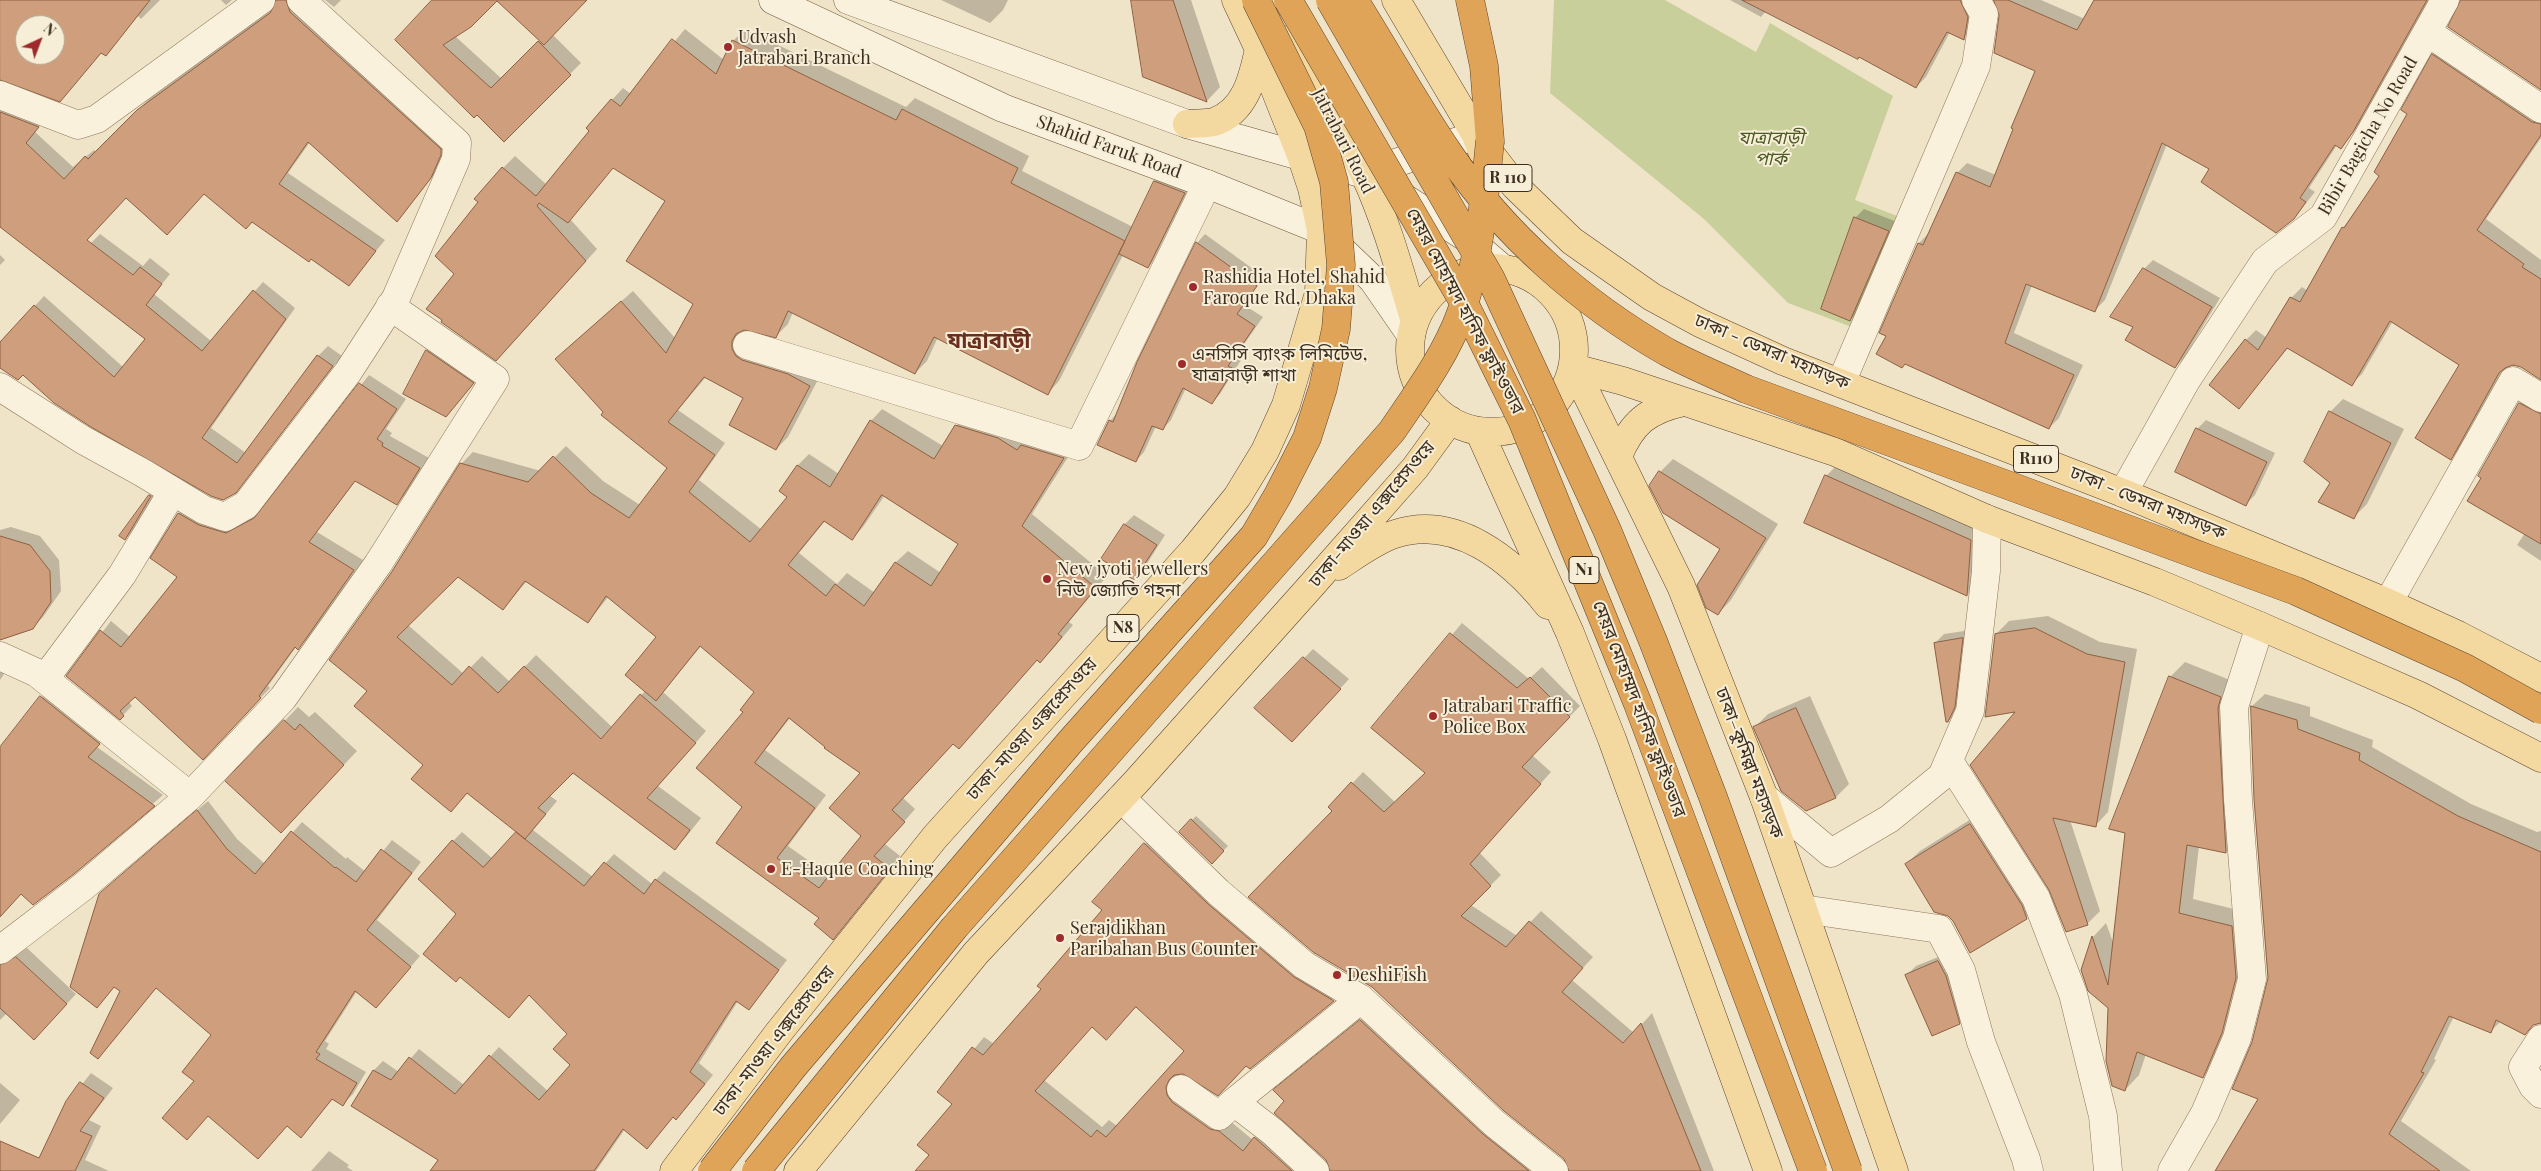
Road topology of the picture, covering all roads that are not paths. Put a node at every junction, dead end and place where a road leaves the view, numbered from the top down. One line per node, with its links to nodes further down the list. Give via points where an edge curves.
1 (261, 0): 16 (street, via 97,118 78,125)
2 (300, 0): 26 (street, via 457,143 456,159)
3 (773, 0): 22 (street, Shahid Faruk Road, via 1003,108)
4 (848, 0): 18 (street)
5 (1236, 0): 15 (main road, ঢাকা-মাওয়া এক্সপ্রেসওয়ে / N8)
6 (1257, 0): 21 (main road, Jatrabari Road, via 1281,29); 61 (highway, bridge, via 1318,126 1335,191 1341,265 1336,328 1323,388 1306,438 1254,536 1070,742 793,1067)
7 (1288, 0): 67 (highway, মেয়র মোহাম্মদ হানিফ ফ্লাইওভার / N1, bridge, via 1462,299 1522,420 1638,704)
8 (1330, 0): 68 (highway, মেয়র মোহাম্মদ হানিফ ফ্লাইওভার / N1, bridge, via 1491,279 1607,530 1713,797)
9 (1354, 0): 47 (highway, bridge, via 1450,155 1485,200 1526,245 1572,287 1668,352 1746,389 2296,591 2465,668)
10 (1396, 0): 19 (main road)
11 (1470, 0): 62 (highway, bridge, via 1484,66 1490,141 1482,220 1460,314 1427,380 1392,431 954,928)
12 (1976, 0): 30 (street, via 1984,14 1976,66)
13 (2445, 0): 14 (street, Bibir Bagicha No Road)
14 (2427, 32): 17 (street); 38 (street, Bibir Bagicha No Road, via 2323,217 2265,261 2187,379)
15 (1259, 49): 18 (main road, via 1244,97 1230,112 1214,122); 20 (main road, ঢাকা-মাওয়া এক্সপ্রেসওয়ে / N8)
16 (0, 95)
17 (2541, 109)
18 (1187, 124): 20 (street)
19 (1476, 135): 21 (street); 23 (main road, R 110, via 1515,186); 25 (main road)
20 (1301, 155): 21 (street); 24 (main road, ঢাকা-মাওয়া এক্সপ্রেসওয়ে / N8)
21 (1364, 174): 25 (street); 27 (main road, Jatrabari Road, via 1391,246)
22 (1207, 184): 24 (street, Shahid Faruk Road); 28 (street, via 1079,446)
23 (1546, 217): 30 (main road, ঢাকা - ডেমরা মহাসড়ক / R110, via 1572,241 1652,297 1783,361)
24 (1321, 230): 27 (street, Shahid Faruk Road, via 1373,280); 60 (main road, ঢাকা-মাওয়া এক্সপ্রেসওয়ে / N8, via 1319,294 1304,350 1286,405 1269,443 1237,497 935,837 779,1032)
25 (1514, 272): 27 (main road, via 1481,268 1459,275 1440,286 1425,302); 29 (main road, via 1547,289 1564,309 1575,339)
26 (390, 306): 37 (street, via 348,372 246,505 225,517 204,510); 50 (street, via 496,379 378,564 283,698)
27 (1413, 328): 34 (main road, via 1412,368 1417,383 1437,410)
28 (747, 345)
29 (1574, 368): 33 (main road); 35 (main road, via 1557,401 1541,417 1523,427); 36 (main road, ঢাকা–কুমিল্লা মহাসড়ক)
30 (1841, 383): 38 (main road, ঢাকা - ডেমরা মহাসড়ক / R110)
31 (0, 387): 37 (street, via 83,440)
32 (2541, 398): 41 (street, via 2513,381)
33 (1683, 402): 36 (main road, via 1663,406 1637,423); 39 (main road, via 1835,452)
34 (1450, 420): 35 (main road); 40 (main road, ঢাকা-মাওয়া এক্সপ্রেসওয়ে, via 1415,468)
35 (1479, 431): 43 (main road, N1)
36 (1618, 456): 51 (main road, ঢাকা–কুমিল্লা মহাসড়ক, via 1681,586)
37 (173, 491): 45 (street, via 122,575 68,650 46,677)
38 (2123, 493): 41 (main road, ঢাকা - ডেমরা মহাসড়ক / R110)
39 (1987, 519): 42 (main road, via 2155,582); 49 (street, via 1986,571 1970,711)
40 (1310, 586): 43 (main road, via 1355,555 1395,534 1431,528 1464,535 1502,559 1530,582); 52 (main road, ঢাকা-মাওয়া এক্সপ্রেসওয়ে)
41 (2388, 603): 46 (main road, ঢাকা - ডেমরা মহাসড়ক / R110)
42 (2260, 626): 48 (main road, via 2418,695); 72 (street, via 2234,707 2252,979 2237,1038 2205,1113)
43 (1570, 633): 66 (main road, N1, via 1630,788)
44 (0, 656): 45 (street)
45 (37, 673): 50 (street)
46 (2541, 678)
47 (2541, 710)
48 (2541, 758)
49 (1949, 761): 51 (street, via 1942,776 1889,819 1831,853); 71 (street, via 2036,898 2073,994 2103,1116)
50 (190, 796): 54 (street, via 84,886)
51 (1764, 797): 53 (main road, ঢাকা–কুমিল্লা মহাসড়ক)
52 (1121, 798): 55 (street, via 1218,892 1304,965); 63 (main road, ঢাকা-মাওয়া এক্সপ্রেসওয়ে, via 976,954)
53 (1803, 909): 69 (main road, ঢাকা–কুমিল্লা মহাসড়ক); 70 (street, via 1939,930 1960,970 1981,1042)
54 (0, 950)
55 (1361, 999): 59 (street); 65 (street, via 1494,1123)
56 (2541, 1038): 58 (street, via 2522,1067)
57 (1181, 1089): 59 (street, via 1219,1116)
58 (2541, 1094)
59 (1234, 1102): 64 (street, via 1273,1132)
60 (674, 1171)
61 (712, 1171)
62 (756, 1171)
63 (798, 1171)
64 (1314, 1171)
65 (1554, 1171)
66 (1768, 1171)
67 (1813, 1171)
68 (1848, 1171)
69 (1894, 1171)
70 (2029, 1171)
71 (2108, 1171)
72 (2172, 1171)

